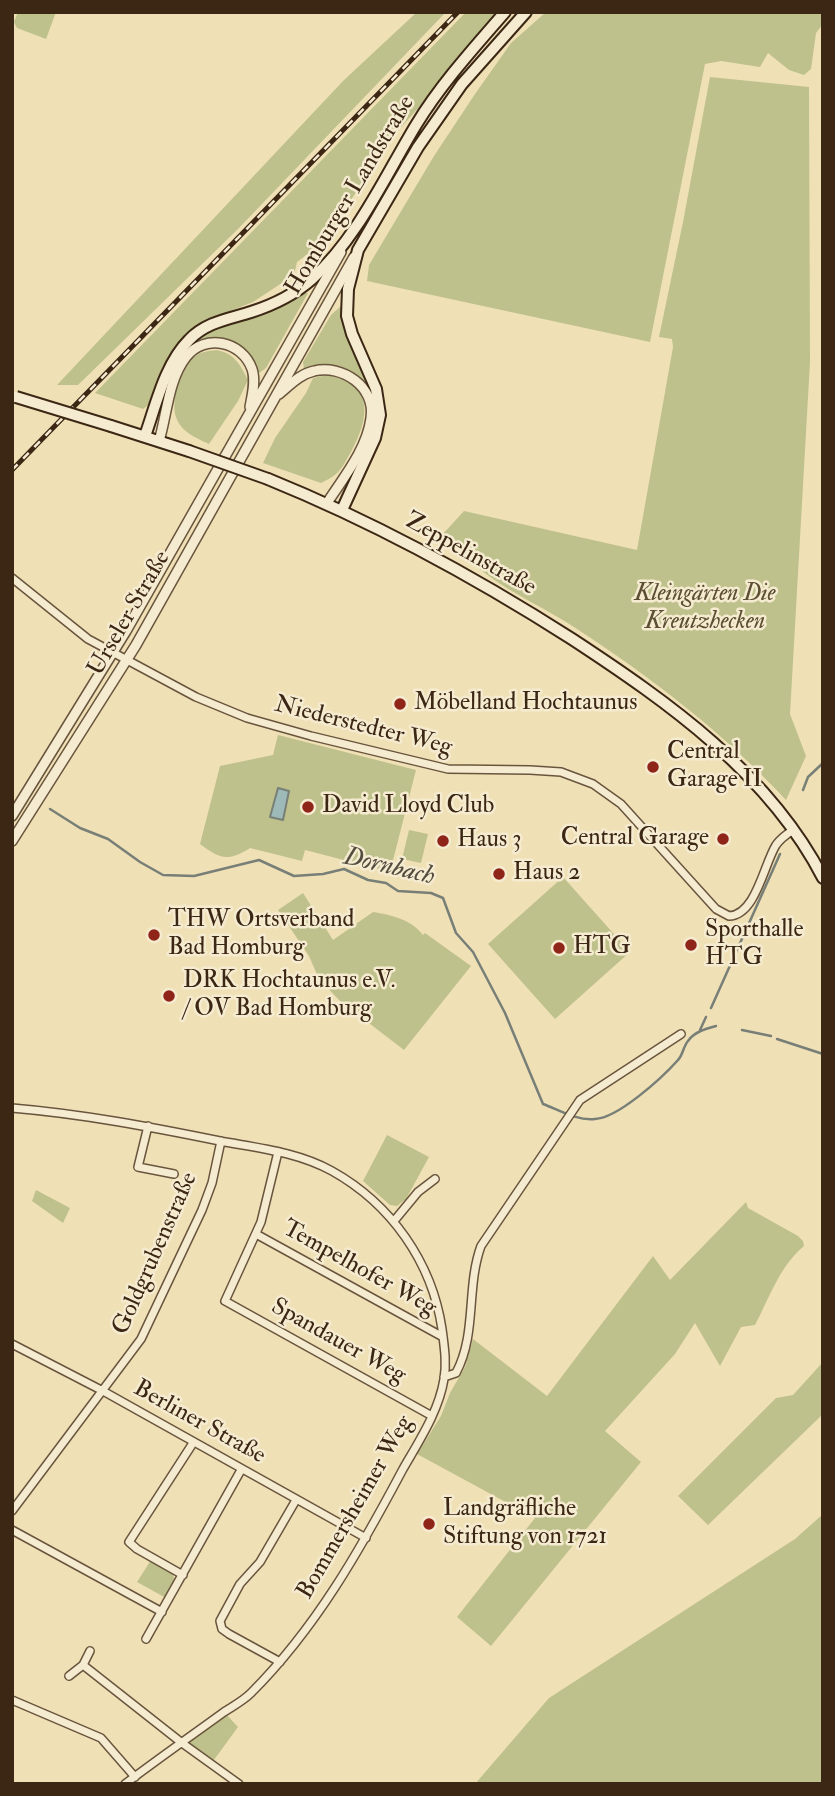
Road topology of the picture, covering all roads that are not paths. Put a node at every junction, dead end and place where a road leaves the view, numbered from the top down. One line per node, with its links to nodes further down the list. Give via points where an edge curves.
1 (505, 12): 3 (main road, Homburger Landstraße, via 438,92)
2 (526, 12): 4 (main road, Homburger Landstraße, via 462,84 418,147)
3 (346, 244): 7 (street, Homburger Landstraße); 8 (main road, via 288,297 209,325 189,340 176,358)
4 (358, 250): 6 (street, Homburger Landstraße); 11 (main road, via 347,316 376,389 380,415 375,438)
5 (14, 396): 8 (main road, Zeppelinstraße, bridge)
6 (272, 400): 10 (street, via 295,380 318,370 351,377 366,392 372,414 367,436); 14 (street, Urseler Straße)
7 (249, 413): 9 (street, via 254,379 251,367 232,346 206,344 183,362); 13 (street, Urseler Straße)
8 (145, 436): 9 (main road, Zeppelinstraße)
9 (159, 441): 10 (main road, Zeppelinstraße, bridge)
10 (327, 503): 11 (main road, Zeppelinstraße)
11 (342, 510): 16 (main road, Zeppelinstraße, via 473,578 648,691 718,747)
12 (12, 578): 13 (street)
13 (113, 653): 14 (street); 15 (street, Urseler Straße)
14 (126, 660): 16 (street, Niederstedter Weg, via 225,709 311,736 448,769 530,769 586,780 628,811 716,909 729,916 749,905 775,848); 17 (street, Urseler Straße)
15 (12, 816)
16 (793, 830): 18 (main road, Zeppelinstraße)
17 (12, 841)
18 (823, 878)
19 (681, 1034): 30 (street, via 585,1096 565,1120 481,1246 463,1355 456,1373)
20 (12, 1108): 21 (street)
21 (148, 1126): 22 (street); 24 (street, via 138,1167)
22 (220, 1141): 23 (street); 31 (street, Goldgrubenstraße, via 208,1195 172,1278 136,1347)
23 (278, 1152): 26 (street, via 311,1161 350,1182); 27 (street)
24 (173, 1174)
25 (435, 1179): 26 (street)
26 (394, 1221): 28 (street, via 427,1275)
27 (256, 1234): 28 (street, Tempelhofer Weg); 32 (street, Spandauer Weg, via 225,1301)
28 (443, 1337): 30 (street)
29 (12, 1344): 31 (street, Berliner Straße)
30 (444, 1377): 32 (street, Bommersheimer Weg)
31 (103, 1391): 33 (street, Berliner Straße); 36 (street, Goldgrubenstraße)
32 (432, 1416): 38 (street, Bommersheimer Weg)
33 (193, 1443): 34 (street, Berliner Straße); 39 (street, via 129,1542)
34 (242, 1470): 35 (street, Berliner Straße); 39 (street)
35 (296, 1500): 38 (street, Berliner Straße); 43 (street, via 220,1621 222,1629)
36 (12, 1511)
37 (12, 1530): 40 (street)
38 (366, 1538): 43 (street, Bommersheimer Weg, via 331,1596)
39 (183, 1575): 40 (street)
40 (162, 1612): 41 (street)
41 (146, 1639)
42 (90, 1651): 44 (street)
43 (280, 1662): 47 (street, Bommersheimer Weg, via 248,1696)
44 (83, 1665): 45 (street); 47 (street)
45 (69, 1676)
46 (12, 1700): 48 (street, via 101,1738)
47 (182, 1743): 48 (street, Bommersheimer Weg); 50 (street)
48 (135, 1777): 49 (street, Bommersheimer Weg)
49 (125, 1784)
50 (239, 1784)

